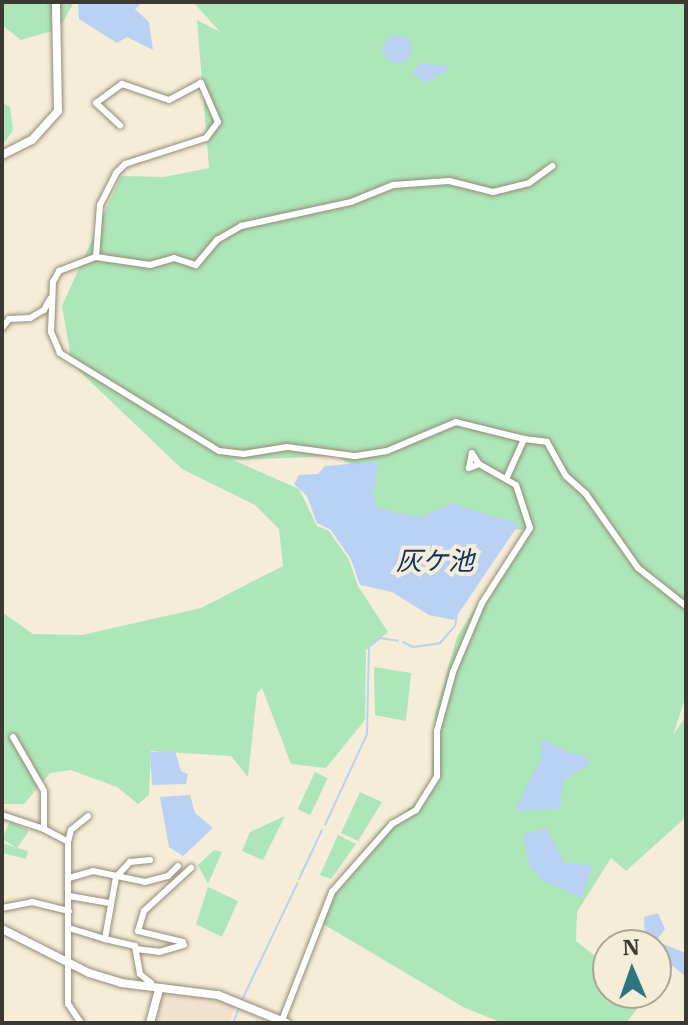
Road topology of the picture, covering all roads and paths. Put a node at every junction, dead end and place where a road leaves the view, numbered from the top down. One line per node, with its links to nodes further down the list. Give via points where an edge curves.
1 (56, 2): 3 (street, via 58,111 32,140)
2 (120, 125): 5 (street, via 96,103 122,84 169,100 201,83 218,122 206,138 125,164 116,173 100,205)
3 (2, 155)
4 (552, 166): 5 (street, via 529,183 499,192 449,181 393,185 351,202 259,220 223,235 196,265 174,258 150,265)
5 (96, 257): 6 (street, via 59,271)
6 (52, 296): 7 (street, via 44,310 30,318 9,319); 8 (street, via 51,332 60,353 219,451 244,454 287,447 354,456 387,451 456,422)
7 (2, 328)
8 (524, 439): 10 (street); 11 (street, via 547,442 566,476 586,494 638,568)
9 (479, 464): 10 (street)
10 (507, 477): 33 (street, via 522,496 530,528 482,603 453,672 437,731 437,776 416,810 392,824 332,892)
11 (686, 606)
12 (13, 737): 15 (street, via 44,791)
13 (2, 815): 15 (street)
14 (88, 816): 16 (street, via 71,830)
15 (44, 829): 16 (street)
16 (68, 842): 21 (street)
17 (150, 860): 20 (street, via 130,862)
18 (178, 866): 20 (street, via 168,876 145,882)
19 (191, 868): 28 (street, via 144,911)
20 (116, 877): 21 (street, via 84,870); 23 (street)
21 (69, 878): 22 (street)
22 (69, 896): 23 (street); 25 (street)
23 (109, 903): 29 (street)
24 (2, 908): 25 (street, via 32,902)
25 (69, 911): 26 (street)
26 (69, 928): 29 (street); 31 (street)
27 (2, 929): 31 (street)
28 (138, 931): 30 (street); 30 (street, via 184,943 159,952)
29 (105, 939): 30 (street)
30 (135, 947): 32 (street, via 144,982)
31 (68, 965): 32 (street); 34 (street, via 68,1004)
32 (159, 989): 33 (street, via 218,995); 35 (street)
33 (283, 1022)
34 (81, 1023)
35 (150, 1023)

